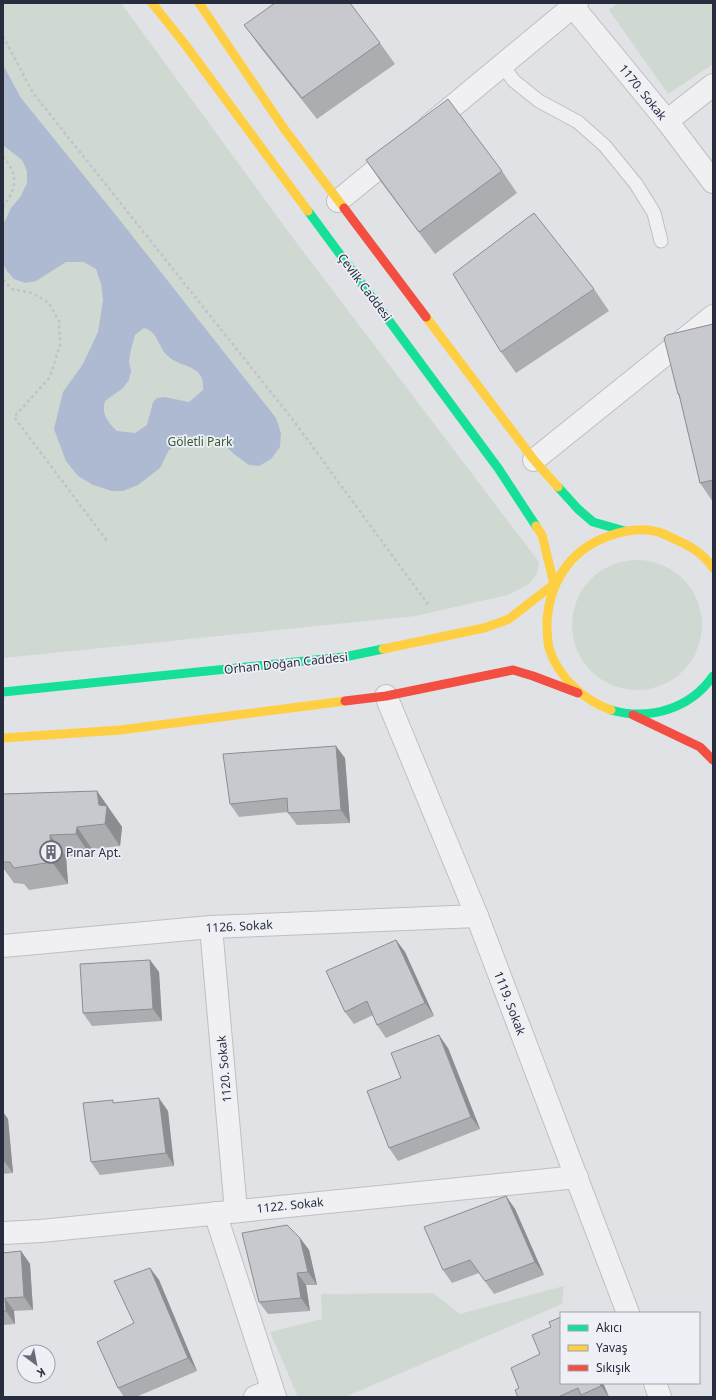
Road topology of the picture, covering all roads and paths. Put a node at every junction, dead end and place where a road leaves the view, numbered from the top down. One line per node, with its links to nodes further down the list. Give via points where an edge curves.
1 (152, 3): 24 (main road, Çevlik Caddesi, via 498,468 542,535)
2 (199, 3): 5 (main road)
3 (207, 3): 5 (main road)
4 (573, 4): 8 (street); 10 (street, 1170. Sokak)
5 (213, 21): 13 (main road, via 285,130)
6 (3, 36): 7 (path)
7 (5, 44): 25 (path, via 33,93 293,420)
8 (502, 65): 13 (street); 15 (lane, via 514,81 539,102 578,122 605,146 636,184 654,213)
9 (713, 86): 10 (street)
10 (667, 121): 12 (street, 1170. Sokak)
11 (3, 156): 14 (path, via 12,167 14,181 12,194)
12 (713, 182)
13 (338, 201): 18 (main road)
14 (3, 208)
15 (661, 242)
16 (3, 280): 20 (path, via 12,290 32,293 49,303 59,321 60,345 50,377 14,417)
17 (713, 316): 18 (street)
18 (534, 460): 19 (main road, via 593,522)
19 (625, 531): 21 (main road, via 657,531); 24 (main road, via 595,540 570,559)
20 (108, 542)
21 (686, 543): 22 (main road); 23 (main road, via 710,562)
22 (706, 546)
23 (713, 568)
24 (554, 584): 27 (main road, Orhan Doğan Caddesi, via 509,619 484,628 398,647 344,657); 28 (main road, via 546,613 548,642 558,670)
25 (430, 607)
26 (713, 676): 30 (main road, via 689,700 661,712)
27 (3, 692)
28 (578, 693): 29 (main road, via 513,670); 30 (main road, via 603,708)
29 (386, 696): 31 (main road, via 120,730); 33 (street, 1119. Sokak)
30 (632, 715): 32 (main road, via 700,747)
31 (3, 738)
32 (713, 760)
33 (477, 916): 34 (street, 1126. Sokak); 36 (street, 1119. Sokak)
34 (211, 927): 35 (street, 1126. Sokak); 37 (street, 1120. Sokak)
35 (3, 946)
36 (577, 1177): 37 (street, 1122. Sokak); 40 (street, 1119. Sokak)
37 (236, 1211): 38 (street, 1122. Sokak)
38 (215, 1213): 39 (street, 1122. Sokak); 42 (street)
39 (3, 1234)
40 (628, 1312)
41 (655, 1384): 43 (street)
42 (268, 1395)
43 (660, 1397)

